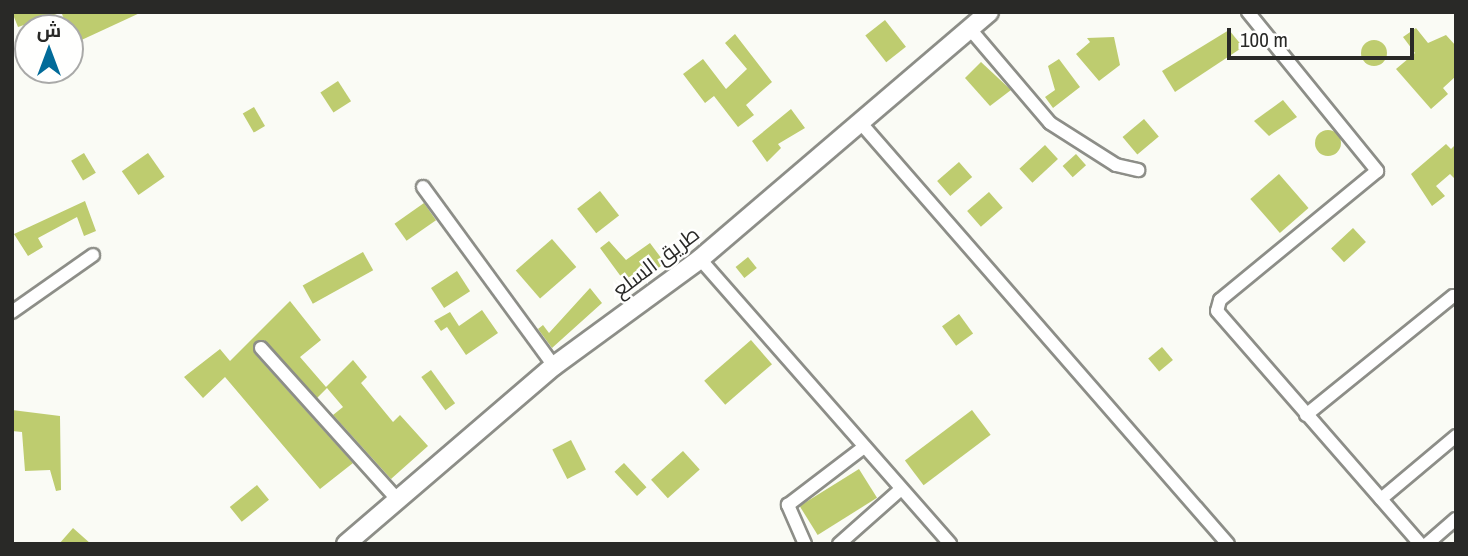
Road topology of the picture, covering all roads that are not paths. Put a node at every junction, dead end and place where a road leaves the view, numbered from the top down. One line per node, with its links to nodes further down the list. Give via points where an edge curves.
1 (989, 12): 3 (street, طريق السلع)
2 (1248, 12): 13 (street, via 1377,172 1217,305)
3 (970, 29): 4 (street, طريق السلع); 5 (street, via 1051,123 1116,165)
4 (859, 121): 8 (street, طريق السلع); 24 (street)
5 (1138, 170)
6 (423, 187): 12 (street)
7 (93, 255): 10 (street)
8 (701, 259): 12 (street, طريق السلع); 15 (street)
9 (1453, 296): 13 (street)
10 (12, 312)
11 (261, 348): 17 (street)
12 (554, 366): 17 (street, طريق السلع)
13 (1306, 415): 18 (street)
14 (1456, 436): 18 (street)
15 (864, 447): 16 (street); 21 (street, via 788,505)
16 (901, 489): 22 (street); 23 (street)
17 (396, 498): 20 (street, طريق السلع)
18 (1381, 499): 25 (street)
19 (1456, 519): 26 (street)
20 (346, 544)
21 (805, 544)
22 (839, 544)
23 (950, 544)
24 (1228, 544)
25 (1420, 544)
26 (1427, 544)

